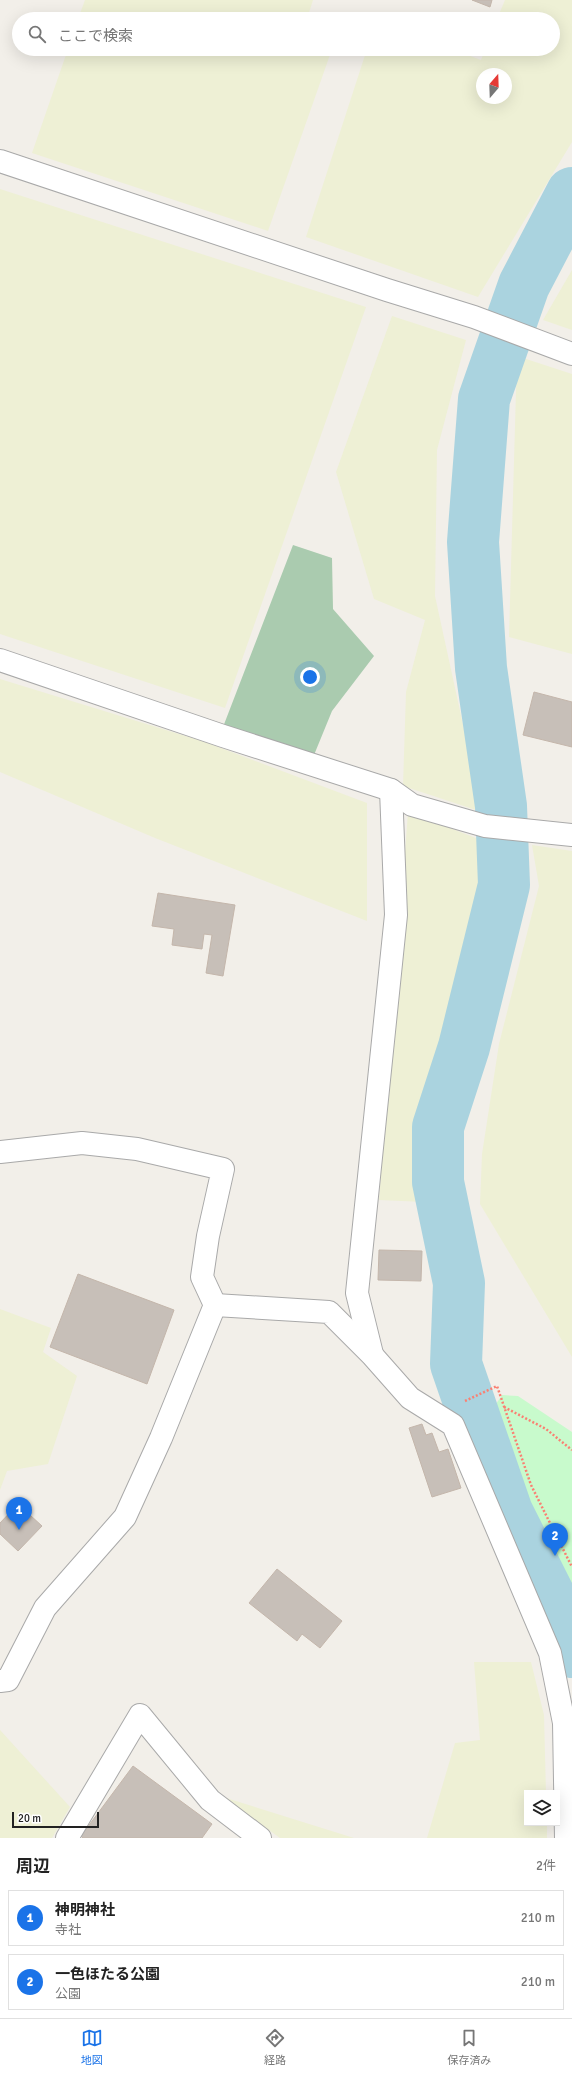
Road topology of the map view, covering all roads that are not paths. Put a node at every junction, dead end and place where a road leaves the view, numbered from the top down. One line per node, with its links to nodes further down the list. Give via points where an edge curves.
1 (0, 161): 2 (street, via 489,322)
2 (572, 354)
3 (0, 660): 4 (street)
4 (392, 790): 5 (street, via 412,805 485,826); 8 (street, via 396,915 357,1293)
5 (572, 835)
6 (0, 1152): 7 (street, via 82,1143 137,1149 222,1169 202,1277)
7 (215, 1305): 8 (street, via 329,1312); 9 (street, via 161,1438 125,1517 45,1608 8,1680)
8 (372, 1355): 12 (street, via 410,1398 453,1425 550,1653 564,1723)
9 (0, 1681)
10 (67, 1838): 11 (street, via 140,1715 210,1800)
11 (260, 1838)
12 (566, 1838)

